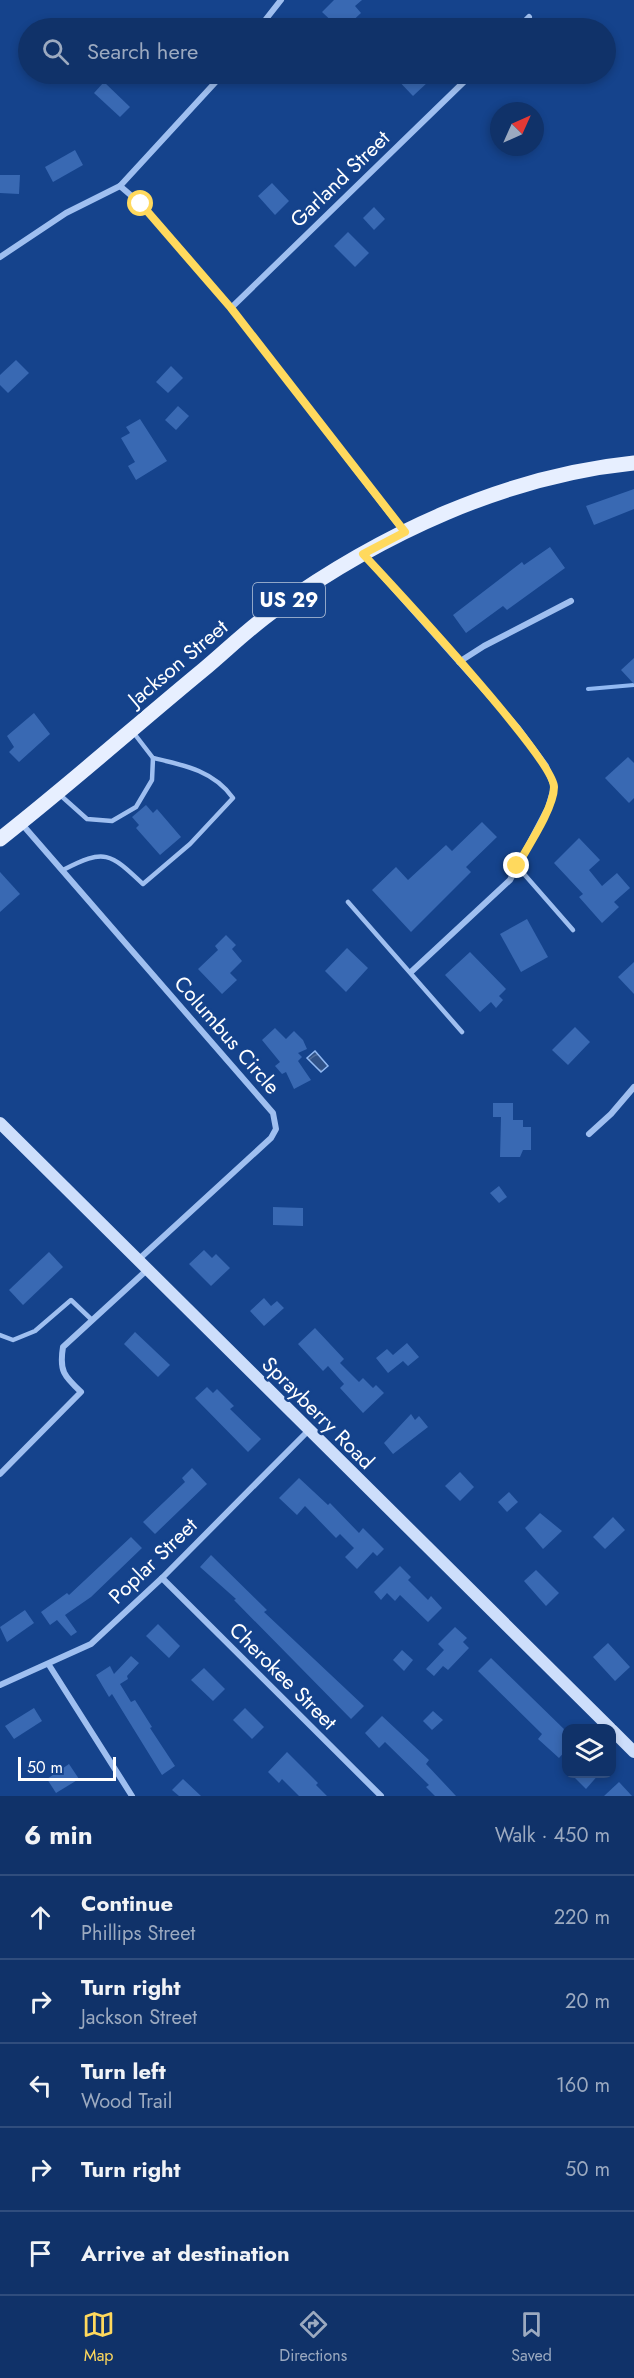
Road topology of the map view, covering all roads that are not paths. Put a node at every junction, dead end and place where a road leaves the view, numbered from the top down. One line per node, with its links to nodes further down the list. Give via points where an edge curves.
1 (281, 0): 2 (street)
2 (267, 18)
3 (214, 84): 5 (street)
4 (462, 84): 7 (street, Garland Street)
5 (120, 186): 6 (street, via 66,213); 7 (street, via 141,204)
6 (0, 257)
7 (231, 308): 9 (street)
8 (634, 463): 9 (main road, Jackson Street / US 29, via 576,470 513,488)
9 (405, 532): 10 (main road, Jackson Street / US 29)
10 (363, 554): 12 (street); 13 (main road, Jackson Street / US 29, via 274,611)
11 (571, 601): 12 (street)
12 (459, 662): 18 (street, via 518,728 546,766 554,787 548,808)
13 (131, 730): 14 (lane); 15 (main road, Jackson Street / US 29)
14 (153, 758): 15 (lane, via 152,780 136,807 112,821 87,819); 19 (lane, via 190,766 223,783 233,798 183,851 144,884 116,859 90,856)
15 (57, 792): 16 (main road, Jackson Street / US 29)
16 (21, 822): 17 (main road, Jackson Street / US 29); 19 (street, Columbus Circle)
17 (0, 839)
18 (517, 866): 21 (lane); 22 (street, via 510,880)
19 (63, 870): 27 (street, Columbus Circle, via 273,1113 276,1129 271,1138)
20 (348, 902): 22 (lane)
21 (573, 930)
22 (411, 972): 23 (lane)
23 (462, 1032)
24 (634, 1087): 26 (street)
25 (0, 1123): 27 (street, Sprayberry Road)
26 (589, 1134)
27 (138, 1260): 28 (street, Sprayberry Road)
28 (148, 1269): 29 (street); 31 (street, Sprayberry Road)
29 (92, 1320): 30 (lane, via 71,1299 35,1331 13,1340); 32 (street, via 63,1347 60,1363 66,1378 81,1392)
30 (0, 1335)
31 (308, 1431): 33 (street, Poplar Street); 36 (street, Sprayberry Road)
32 (0, 1474)
33 (162, 1578): 34 (street, Poplar Street, via 91,1644); 40 (street, Cherokee Street)
34 (49, 1665): 35 (street, Poplar Street); 39 (street)
35 (0, 1684)
36 (606, 1724)
37 (616, 1734): 38 (street, Sprayberry Road)
38 (634, 1752)
39 (130, 1795)
40 (381, 1796)

